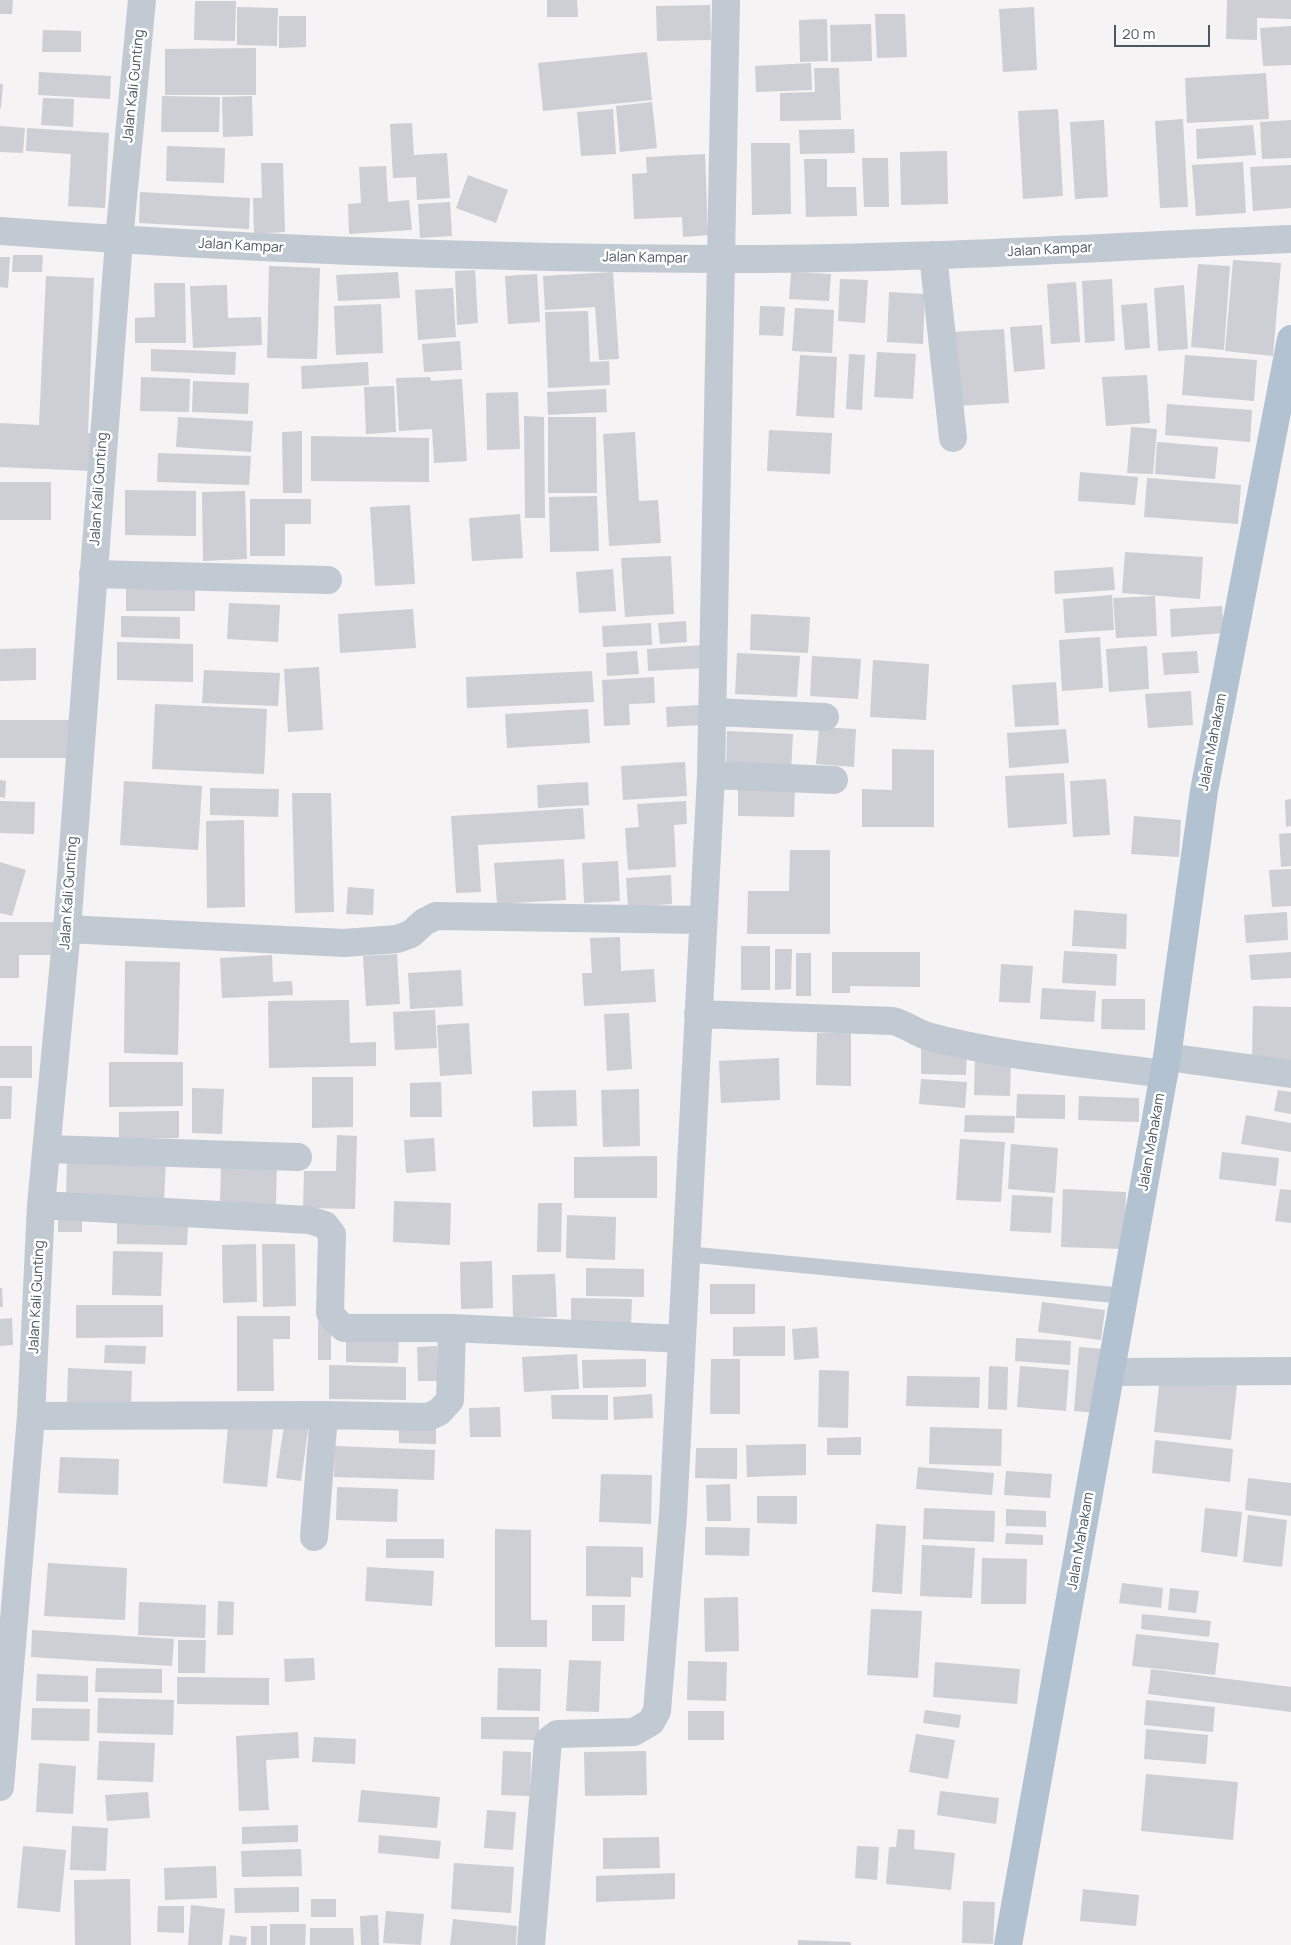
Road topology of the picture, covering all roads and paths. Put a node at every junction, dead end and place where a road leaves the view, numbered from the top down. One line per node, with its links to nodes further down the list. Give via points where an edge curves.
1 (142, 0): 5 (street, Jalan Kali Gunting)
2 (726, 0): 7 (street)
3 (0, 232): 5 (street, Jalan Kampar)
4 (1291, 238): 6 (street, Jalan Kampar)
5 (119, 240): 7 (street, Jalan Kampar, via 427,254); 10 (street, Jalan Kali Gunting)
6 (933, 255): 7 (street, Jalan Kampar); 9 (street)
7 (722, 259): 12 (street)
8 (1291, 339): 19 (main road, Jalan Mahakam, via 1204,791)
9 (953, 438)
10 (93, 574): 11 (street); 17 (street, Jalan Kali Gunting)
11 (328, 580)
12 (713, 712): 13 (street); 14 (street)
13 (825, 717)
14 (711, 775): 15 (street); 16 (street)
15 (834, 780)
16 (703, 920): 17 (street, via 436,916 411,934 397,939 344,943); 18 (street)
17 (67, 929): 21 (street, Jalan Kali Gunting)
18 (698, 1014): 19 (street, via 893,1021 925,1035 981,1048); 24 (street)
19 (1165, 1066): 20 (street); 25 (main road, Jalan Mahakam)
20 (1291, 1074)
21 (47, 1149): 22 (street); 23 (street, Jalan Kali Gunting)
22 (298, 1157)
23 (42, 1205): 26 (street, via 309,1220 325,1226 332,1234 330,1313 344,1328); 31 (street, Jalan Kali Gunting)
24 (686, 1254): 25 (lane); 27 (street)
25 (1125, 1296): 29 (main road, Jalan Mahakam)
26 (452, 1328): 27 (street); 30 (street, via 450,1400 439,1412 428,1417)
27 (682, 1339): 35 (street, via 673,1515 657,1711 652,1722 634,1732 565,1733 557,1734 548,1741)
28 (1291, 1371): 29 (street)
29 (1111, 1372): 36 (main road, Jalan Mahakam)
30 (324, 1415): 31 (street); 32 (street)
31 (31, 1416): 33 (street, Jalan Kali Gunting)
32 (314, 1537)
33 (10, 1546): 34 (street, Jalan Kali Gunting)
34 (0, 1787)
35 (531, 1945)
36 (1008, 1945)

